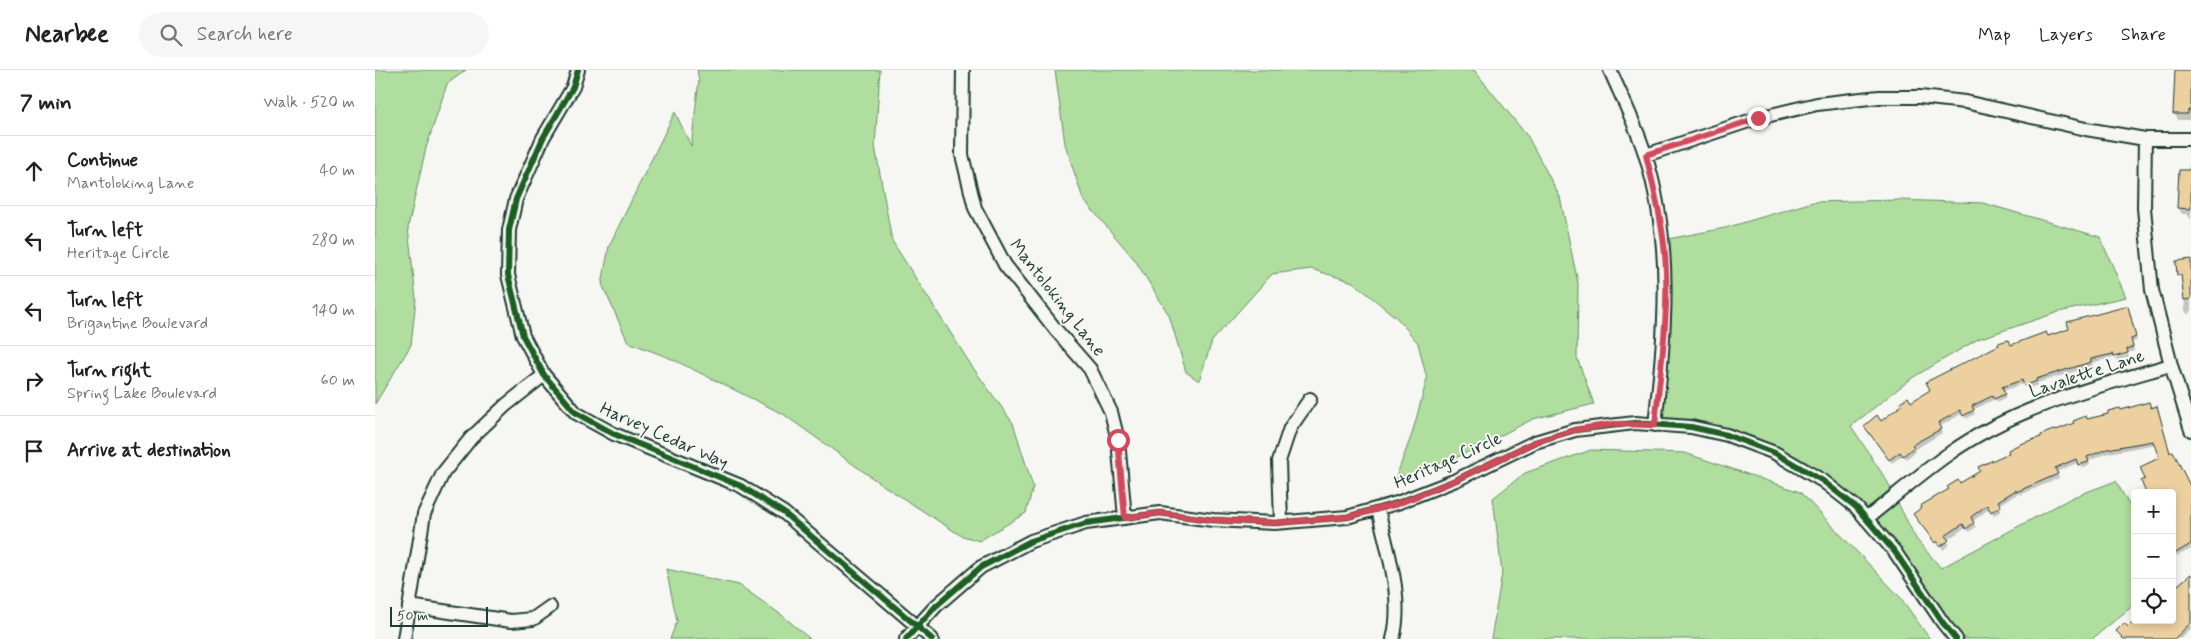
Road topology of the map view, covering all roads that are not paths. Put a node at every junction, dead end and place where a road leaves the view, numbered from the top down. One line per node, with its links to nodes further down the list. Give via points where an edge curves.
1 (578, 70): 8 (street, Harvey Cedar Way, via 573,87 543,138 519,191 509,230 508,275 523,336)
2 (963, 70): 13 (street, Mantoloking Lane, via 962,155 975,208 1005,265 1090,369 1111,412 1118,440)
3 (1610, 70): 6 (street)
4 (2145, 139): 5 (street); 6 (street, via 1965,102 1879,97 1817,104 1758,118); 7 (street, via 2144,208 2152,290)
5 (2191, 139)
6 (1646, 155): 10 (street, via 1660,216 1666,272 1663,350)
7 (2171, 365): 11 (street); 14 (street, Lavalette Lane, via 2063,397 2002,423 1951,452)
8 (544, 376): 16 (street, via 506,404 471,438 443,473 423,514); 18 (street, Harvey Cedar Way, via 576,413 614,434 741,486 783,513)
9 (1310, 400): 15 (street, via 1289,428 1279,461)
10 (1655, 425): 12 (street, Heritage Circle, via 1614,424 1575,430 1535,442 1456,480); 14 (street, Heritage Circle, via 1691,427 1775,453 1823,481)
11 (2191, 430)
12 (1378, 509): 15 (street, Heritage Circle, via 1347,517); 22 (street, via 1395,587 1396,627)
13 (1125, 518): 15 (street, Heritage Circle, via 1160,513 1213,520); 18 (street, Heritage Circle, via 1086,523 1031,541 981,567)
14 (1866, 519): 23 (street, Heritage Circle, via 1895,552)
15 (1281, 522)
16 (409, 606): 17 (street, via 511,621 533,619); 19 (street)
17 (550, 606)
18 (917, 626): 20 (street, Heritage Circle); 21 (street, Harvey Cedar Way)
19 (404, 639)
20 (906, 639)
21 (932, 639)
22 (1393, 639)
23 (1956, 639)

